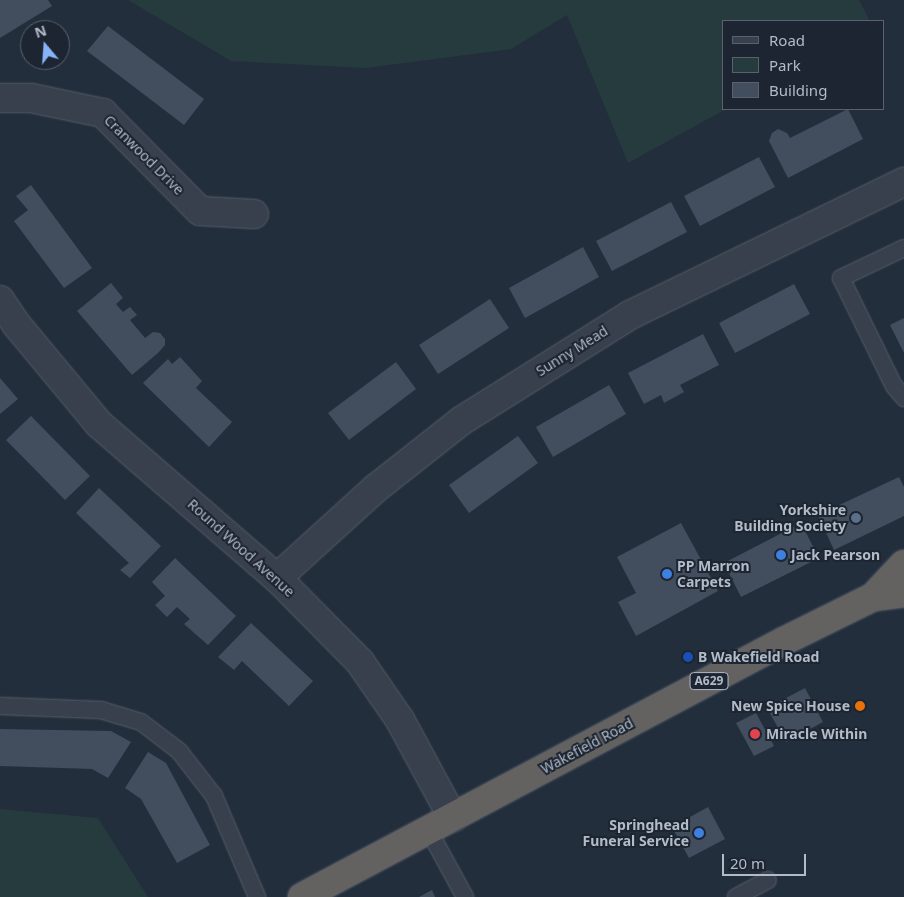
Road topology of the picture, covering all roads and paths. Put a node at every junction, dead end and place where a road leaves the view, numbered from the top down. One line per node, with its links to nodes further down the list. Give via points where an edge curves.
1 (0, 98): 3 (street, Cranwood Drive, via 31,98 103,113 200,211)
2 (904, 182): 8 (street, Sunny Mead, via 630,315 469,415 376,488)
3 (254, 214)
4 (904, 248): 6 (lane, via 841,278 894,386)
5 (0, 300): 8 (street, Round Wood Avenue, via 99,424)
6 (904, 398)
7 (904, 564): 10 (highway, Wakefield Road / A629)
8 (277, 578): 12 (street, Round Wood Avenue, via 360,662 400,720)
9 (904, 593): 10 (highway, Wakefield Road / A629)
10 (873, 597): 12 (highway, Wakefield Road / A629)
11 (0, 706): 15 (lane, via 101,710 142,722 179,750 214,796)
12 (453, 818): 13 (highway, Wakefield Road / A629)
13 (429, 831): 16 (highway, Wakefield Road / A629); 17 (lane)
14 (768, 880): 18 (lane)
15 (257, 897)
16 (302, 897)
17 (465, 897)
18 (736, 897)

